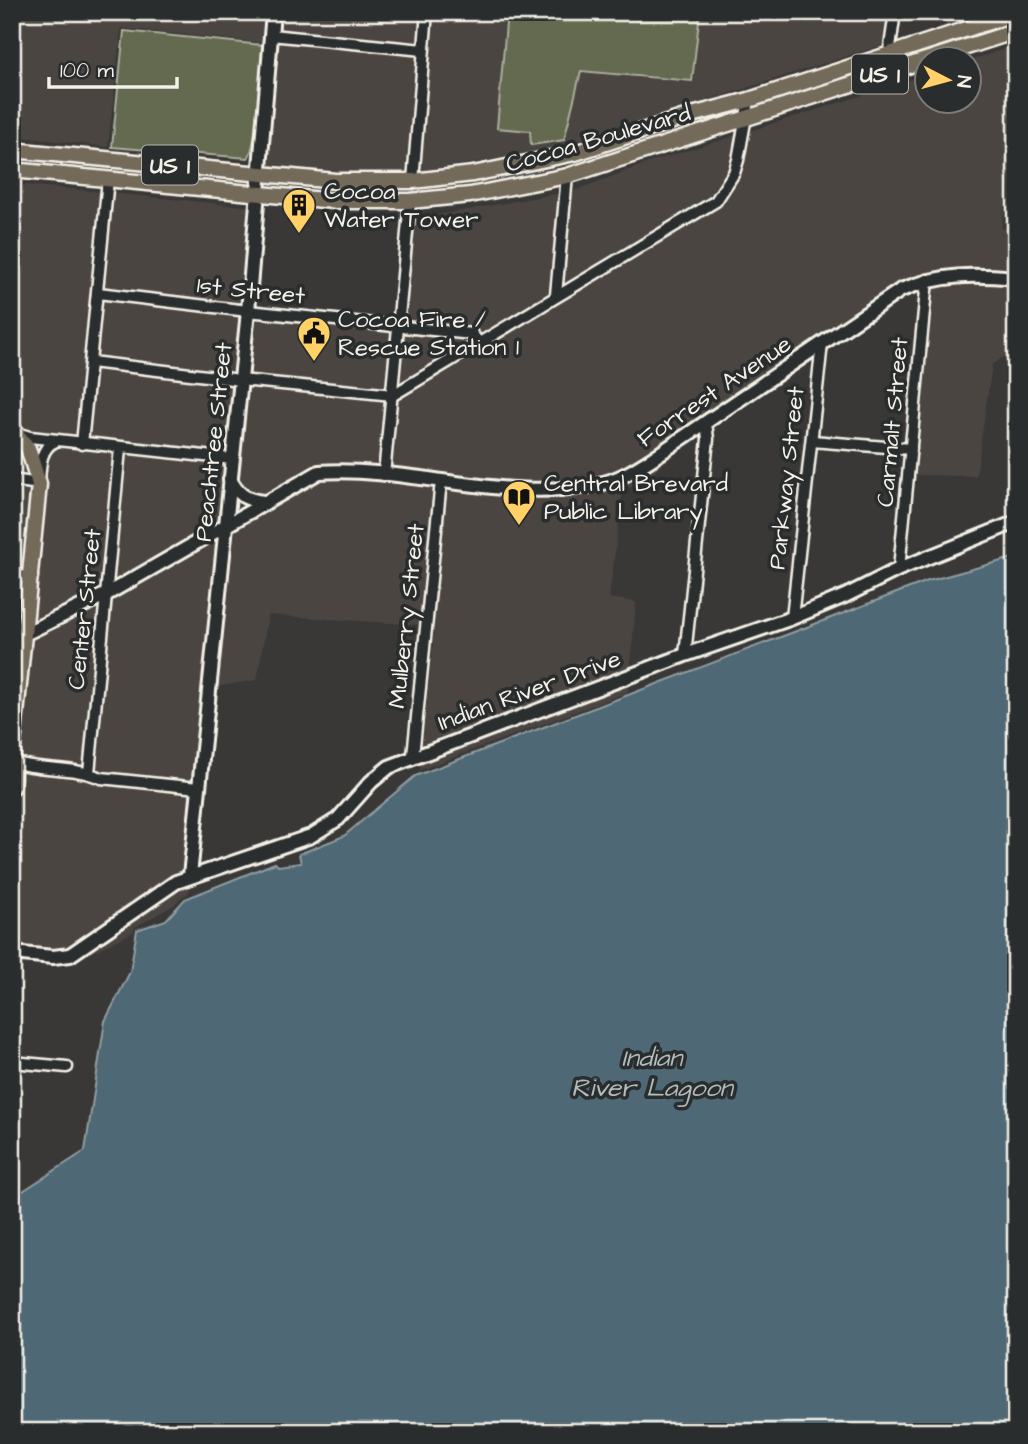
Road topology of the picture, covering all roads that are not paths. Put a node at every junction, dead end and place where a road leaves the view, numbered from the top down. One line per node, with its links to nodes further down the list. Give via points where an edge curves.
1 (273, 12): 7 (street, Peachtree Street)
2 (427, 12): 9 (street)
3 (895, 12): 10 (street)
4 (1016, 13): 10 (main road, Cocoa Boulevard / US 1)
5 (1016, 25): 8 (main road)
6 (1016, 31): 8 (main road, Cocoa Boulevard / US 1)
7 (271, 34): 9 (street); 17 (street, Peachtree Street)
8 (981, 42): 12 (main road, Cocoa Boulevard / US 1)
9 (423, 50): 20 (street)
10 (889, 54): 11 (main road, Cocoa Boulevard / US 1)
11 (749, 100): 12 (street); 13 (main road, Cocoa Boulevard / US 1)
12 (744, 118): 18 (main road, Cocoa Boulevard / US 1); 27 (street, via 734,173 716,201)
13 (607, 143): 15 (main road, Cocoa Boulevard / US 1); 18 (main road, via 580,160)
14 (12, 150): 17 (main road, Cocoa Boulevard / US 1)
15 (568, 155): 20 (main road, Cocoa Boulevard / US 1, via 495,171); 21 (main road)
16 (12, 170): 19 (main road, Cocoa Boulevard / US 1)
17 (259, 174): 20 (main road, Cocoa Boulevard / US 1, via 335,181); 22 (street, Peachtree Street)
18 (567, 176): 21 (main road, Cocoa Boulevard / US 1); 27 (street)
19 (108, 179): 22 (main road, Cocoa Boulevard / US 1); 26 (street)
20 (412, 181)
21 (534, 184): 23 (main road, Cocoa Boulevard / US 1)
22 (257, 194): 23 (main road, Cocoa Boulevard / US 1); 28 (street, Peachtree Street)
23 (410, 201): 29 (street)
24 (1016, 278): 25 (street, Forrest Avenue, via 952,275)
25 (927, 280): 31 (street, Forrest Avenue, via 901,290); 41 (street, Carmalt Street)
26 (97, 293): 28 (street, 1st Street); 32 (street)
27 (556, 295): 30 (street)
28 (248, 311): 29 (street, 1st Street); 33 (street, Peachtree Street)
29 (398, 326): 30 (street, 1st Street, via 472,334); 34 (street)
30 (479, 343): 34 (street)
31 (822, 343): 35 (street, Forrest Avenue); 38 (street, Parkway Street)
32 (91, 362): 33 (street); 39 (street)
33 (240, 380): 34 (street); 42 (street, Peachtree Street)
34 (393, 395): 43 (street)
35 (706, 423): 46 (street, Forrest Avenue, via 631,472 602,484 538,491); 58 (street)
36 (14, 431): 37 (street); 47 (main road, via 28,449)
37 (57, 441): 39 (street); 47 (street, via 42,455)
38 (812, 441): 41 (street); 55 (street, Parkway Street)
39 (82, 444): 40 (street)
40 (120, 449): 42 (street); 54 (street, Center Street)
41 (911, 449): 51 (street, Carmalt Street)
42 (232, 459): 44 (street, Peachtree Street)
43 (384, 475): 46 (street, Forrest Avenue); 48 (street, Forrest Avenue, via 319,472)
44 (230, 478): 48 (street, via 236,492); 50 (street, Peachtree Street)
45 (17, 480): 47 (street)
46 (441, 481): 59 (street, Mulberry Street)
47 (39, 484): 53 (main road)
48 (264, 502): 50 (street, Forrest Avenue)
49 (1016, 522): 51 (street, Indian River Drive)
50 (224, 525): 54 (street, Forrest Avenue); 63 (street, Peachtree Street)
51 (899, 569): 55 (street, Indian River Drive)
52 (12, 576): 53 (street)
53 (32, 577): 56 (main road)
54 (107, 594): 56 (street, Forrest Avenue); 61 (street, Center Street)
55 (792, 618): 58 (street, Indian River Drive)
56 (26, 632): 57 (street, Forrest Avenue); 60 (main road)
57 (12, 640)
58 (685, 655): 59 (street, Indian River Drive)
59 (412, 756): 64 (street, Indian River Drive, via 389,767 338,819 310,836)
60 (13, 762): 61 (street); 62 (main road)
61 (89, 773): 63 (street)
62 (12, 788)
63 (198, 788): 64 (street, Peachtree Street)
64 (190, 876): 65 (street, Indian River Drive, via 62,957)
65 (12, 953)
66 (12, 1062): 67 (street)
67 (67, 1067)

